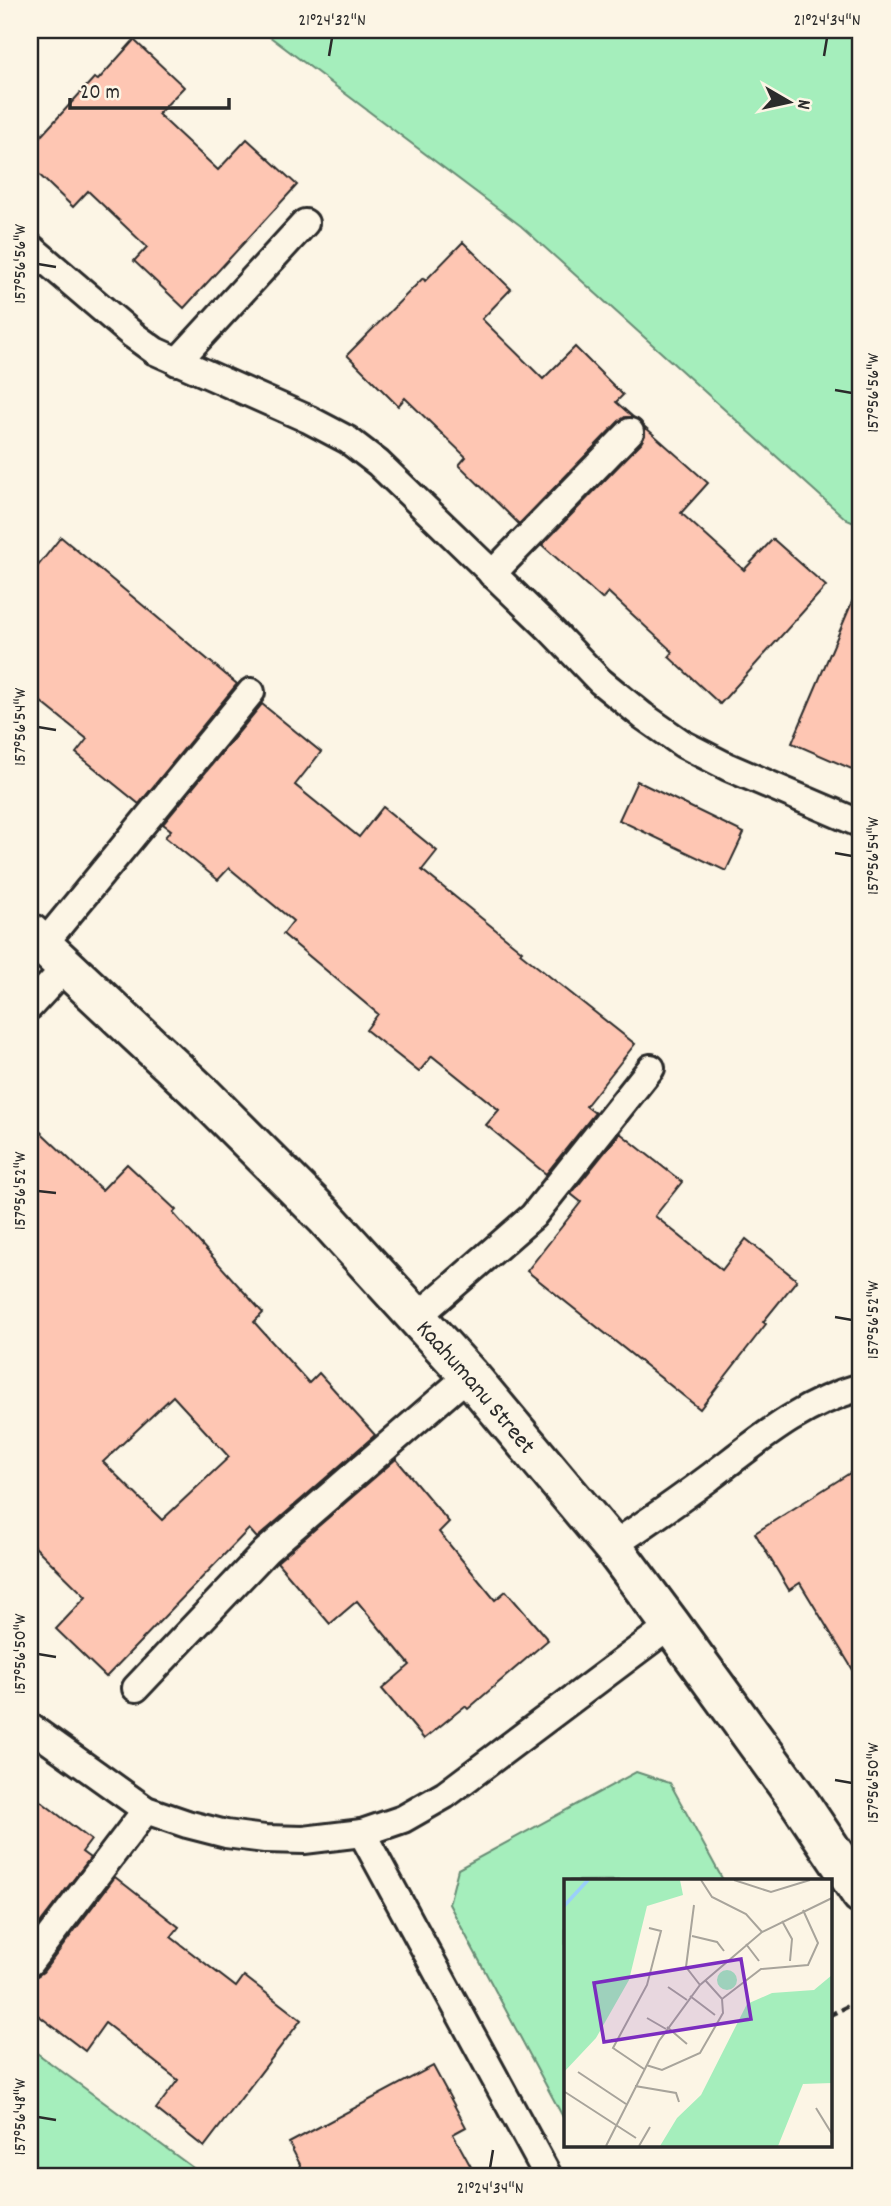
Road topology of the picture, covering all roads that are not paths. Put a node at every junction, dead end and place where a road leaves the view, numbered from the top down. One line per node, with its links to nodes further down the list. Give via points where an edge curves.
1 (305, 222): 3 (lane)
2 (30, 247): 3 (lane, via 133,335)
3 (177, 362): 5 (lane, via 348,440 378,463)
4 (630, 432): 5 (lane)
5 (492, 574): 7 (lane, via 600,681 683,744)
6 (251, 692): 8 (lane)
7 (861, 824)
8 (47, 948): 9 (lane); 11 (street, Kaahumanu Street, via 213,1104)
9 (30, 1006)
10 (651, 1068): 11 (lane, via 533,1216)
11 (417, 1317): 12 (street, Kaahumanu Street)
12 (469, 1375): 14 (street, Kaahumanu Street); 16 (lane, via 266,1551)
13 (861, 1387): 14 (lane, via 808,1406)
14 (612, 1546): 15 (street, Kaahumanu Street)
15 (671, 1625): 19 (lane, via 445,1795 403,1819); 20 (street, Kaahumanu Street)
16 (136, 1688)
17 (30, 1727): 18 (lane)
18 (146, 1810): 19 (lane, via 213,1831 265,1839); 21 (lane)
19 (362, 1833): 22 (lane)
20 (861, 1894)
21 (30, 1962)
22 (548, 2176)

